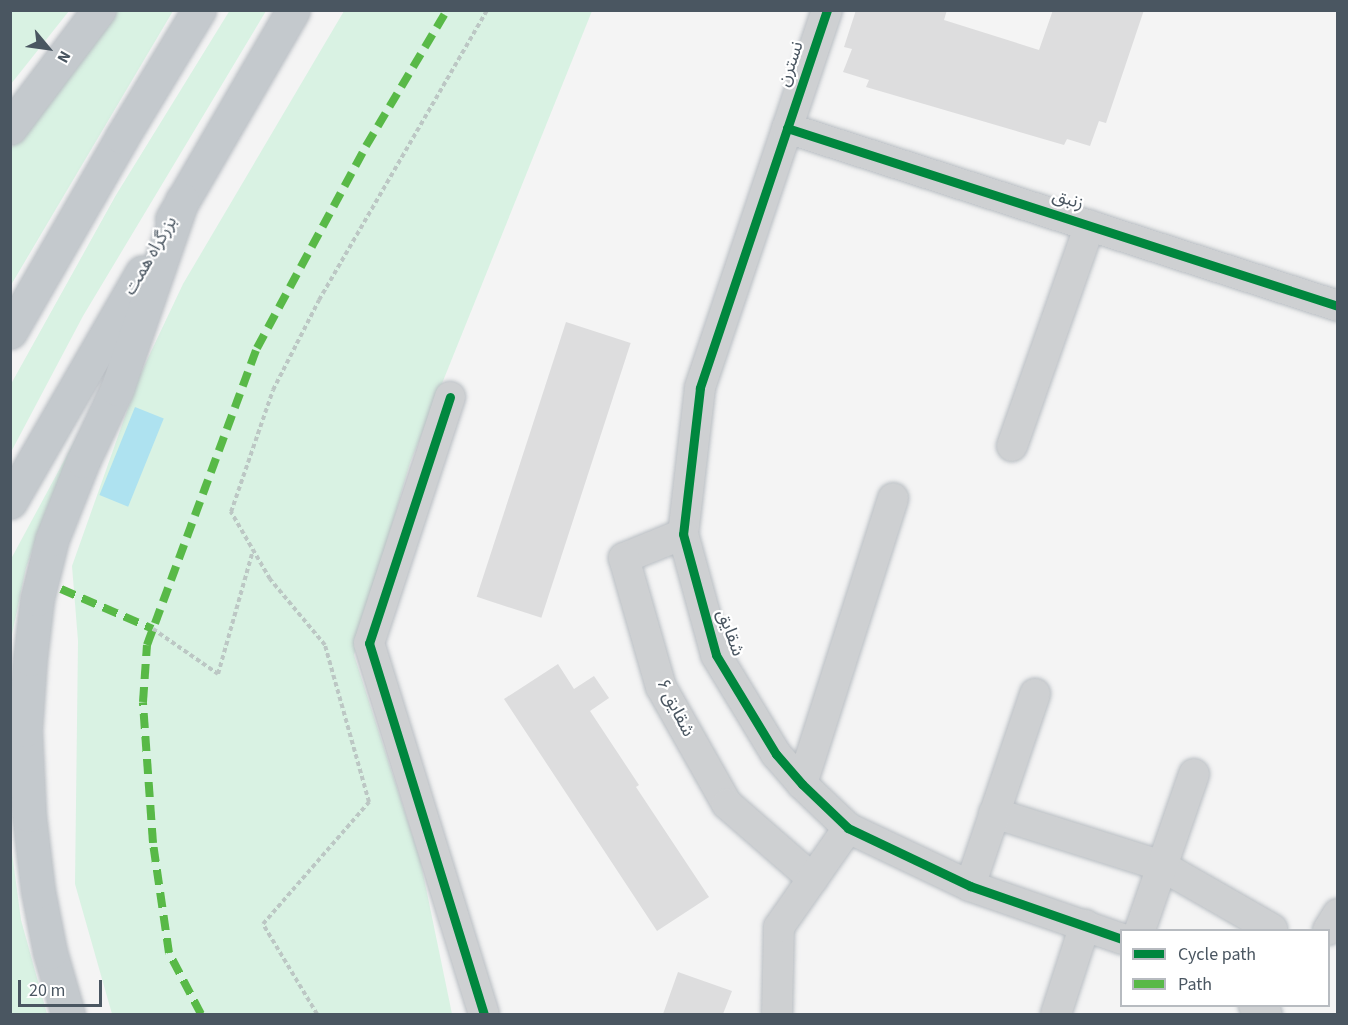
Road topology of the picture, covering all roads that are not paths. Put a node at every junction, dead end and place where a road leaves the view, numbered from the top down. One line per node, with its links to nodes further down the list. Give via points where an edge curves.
1 (99, 10): 5 (highway)
2 (199, 10): 10 (highway)
3 (293, 10): 7 (highway, بزرگراه همت)
4 (827, 10): 6 (street, نسترن)
5 (10, 128)
6 (787, 128): 8 (street, زنبق); 15 (street, شقایق, via 700,388)
7 (182, 200): 14 (highway, بزرگراه همت); 30 (highway, via 117,389 52,538 37,599 26,730 29,815 38,891)
8 (1090, 225): 9 (street, زنبق); 12 (street, زنبق)
9 (1338, 306)
10 (10, 332)
11 (450, 397): 31 (street, via 369,644)
12 (1012, 446)
13 (893, 498): 18 (street)
14 (10, 502)
15 (682, 534): 18 (street, شقایق, via 716,655 776,754); 22 (street, شقایق ۶, via 624,558 661,687 727,804)
16 (1035, 694): 19 (street)
17 (1194, 774): 21 (street)
18 (802, 784): 20 (street, شقایق)
19 (994, 813): 21 (street); 23 (street)
20 (848, 828): 22 (street); 23 (street, شقایق)
21 (1162, 866): 26 (street); 27 (street)
22 (813, 879): 32 (street, via 779,927)
23 (970, 886): 25 (street, شقایق)
24 (1338, 914): 28 (street)
25 (1085, 925): 29 (street, شقایق); 33 (street)
26 (1140, 929)
27 (1272, 929)
28 (1329, 929)
29 (1120, 938)
30 (68, 1014)
31 (484, 1014)
32 (777, 1014)
33 (1056, 1014)

